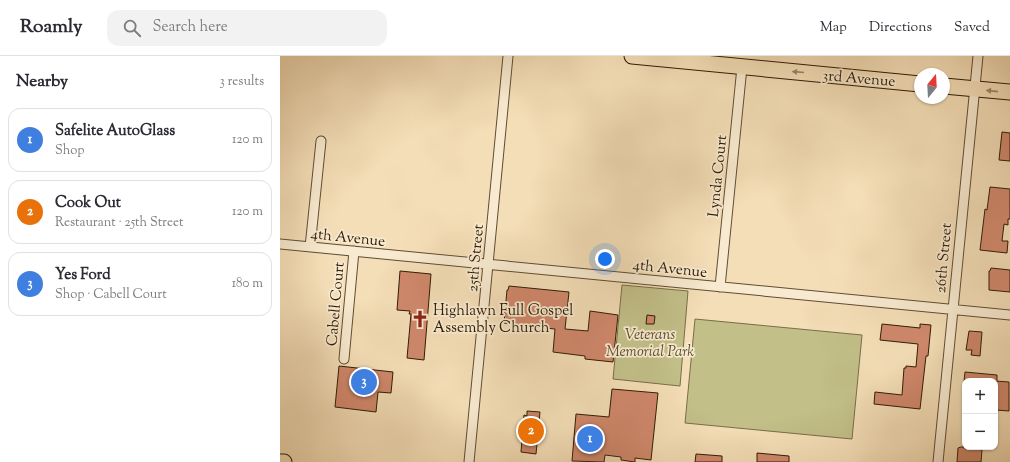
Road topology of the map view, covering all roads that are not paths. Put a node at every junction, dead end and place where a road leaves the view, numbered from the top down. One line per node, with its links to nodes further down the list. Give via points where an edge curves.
1 (508, 56): 13 (street, 25th Street)
2 (632, 56): 4 (main road, 3rd Avenue)
3 (978, 56): 7 (street, 26th Street)
4 (742, 67): 5 (main road, 3rd Avenue, one-way to 4); 14 (street, Lynda Court)
5 (914, 83)
6 (950, 87): 7 (main road)
7 (975, 89): 8 (main road, one-way to 7); 15 (street, 26th Street)
8 (1010, 92)
9 (321, 140): 11 (street)
10 (280, 244): 11 (street, 4th Avenue)
11 (310, 247): 12 (street, 4th Avenue)
12 (354, 251): 13 (street, 4th Avenue); 17 (street, Cabell Court)
13 (489, 264): 14 (street, 4th Avenue); 20 (street, 25th Street)
14 (720, 287): 15 (street, 4th Avenue)
15 (953, 309): 16 (street, 4th Avenue); 21 (street, 26th Street)
16 (1010, 315)
17 (344, 359)
18 (280, 462): 19 (main road)
19 (284, 462)
20 (469, 462)
21 (938, 462)

